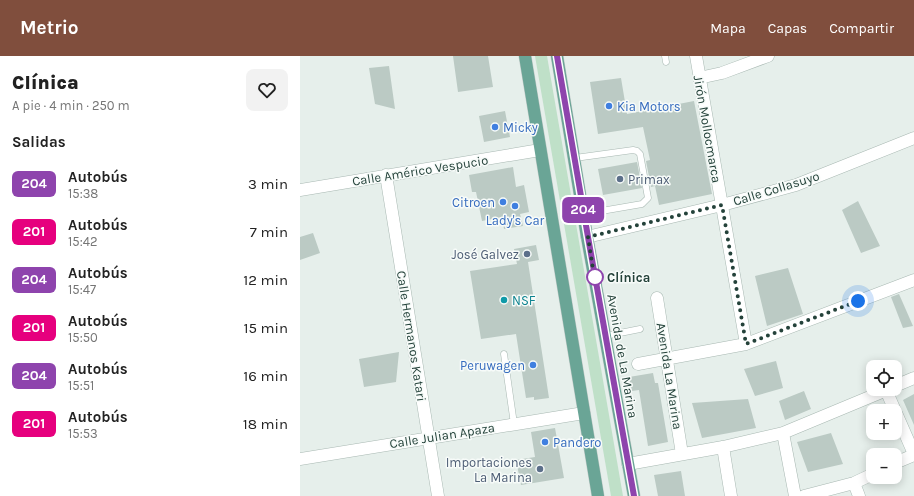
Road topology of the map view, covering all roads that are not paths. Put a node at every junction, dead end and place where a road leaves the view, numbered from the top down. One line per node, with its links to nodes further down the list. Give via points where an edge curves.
1 (525, 56): 7 (main road)
2 (557, 56): 8 (main road, Avenida de La Marina)
3 (696, 56): 5 (street, Jirón Mollocmarca)
4 (768, 56): 5 (street, via 722,73)
5 (699, 78): 11 (street, Jirón Mollocmarca)
6 (914, 138): 11 (street, Calle Collasuyo, via 796,184)
7 (540, 150): 9 (street, Calle Américo Vespucio); 26 (main road)
8 (575, 158): 12 (main road, Avenida de La Marina); 12 (lane, via 636,151 640,154 648,198 642,204)
9 (386, 175): 10 (street, Calle Américo Vespucio); 29 (street, Calle Hermanos Katari)
10 (300, 190)
11 (722, 205): 13 (street, Calle Collasuyo); 18 (street, Jirón Mollocmarca)
12 (584, 214): 13 (main road, Avenida de La Marina)
13 (588, 237): 17 (main road, Avenida de La Marina)
14 (914, 280): 18 (street)
15 (657, 298): 20 (street, Avenida La Marina)
16 (640, 329): 17 (lane)
17 (605, 336): 35 (main road, Avenida de La Marina)
18 (746, 344): 20 (street)
19 (504, 354): 27 (lane)
20 (667, 359): 21 (street); 31 (street, Avenida La Marina)
21 (638, 364)
22 (914, 378): 23 (street)
23 (902, 383)
24 (871, 396): 28 (street)
25 (893, 396): 32 (street)
26 (584, 413): 27 (street, Calle Julian Apaza); 39 (main road)
27 (514, 424): 29 (street, Calle Julian Apaza)
28 (783, 433): 30 (street); 42 (street)
29 (428, 438): 33 (street, Calle Julian Apaza); 38 (street, Calle Hermanos Katari)
30 (723, 447): 31 (street); 41 (street)
31 (682, 454): 35 (street)
32 (914, 454): 34 (street)
33 (300, 459)
34 (902, 460)
35 (628, 464): 40 (main road, Avenida de La Marina)
36 (866, 477): 37 (street)
37 (854, 483): 43 (street); 44 (street)
38 (438, 496)
39 (598, 496)
40 (634, 496)
41 (731, 496)
42 (795, 496)
43 (804, 496)
44 (859, 496)

